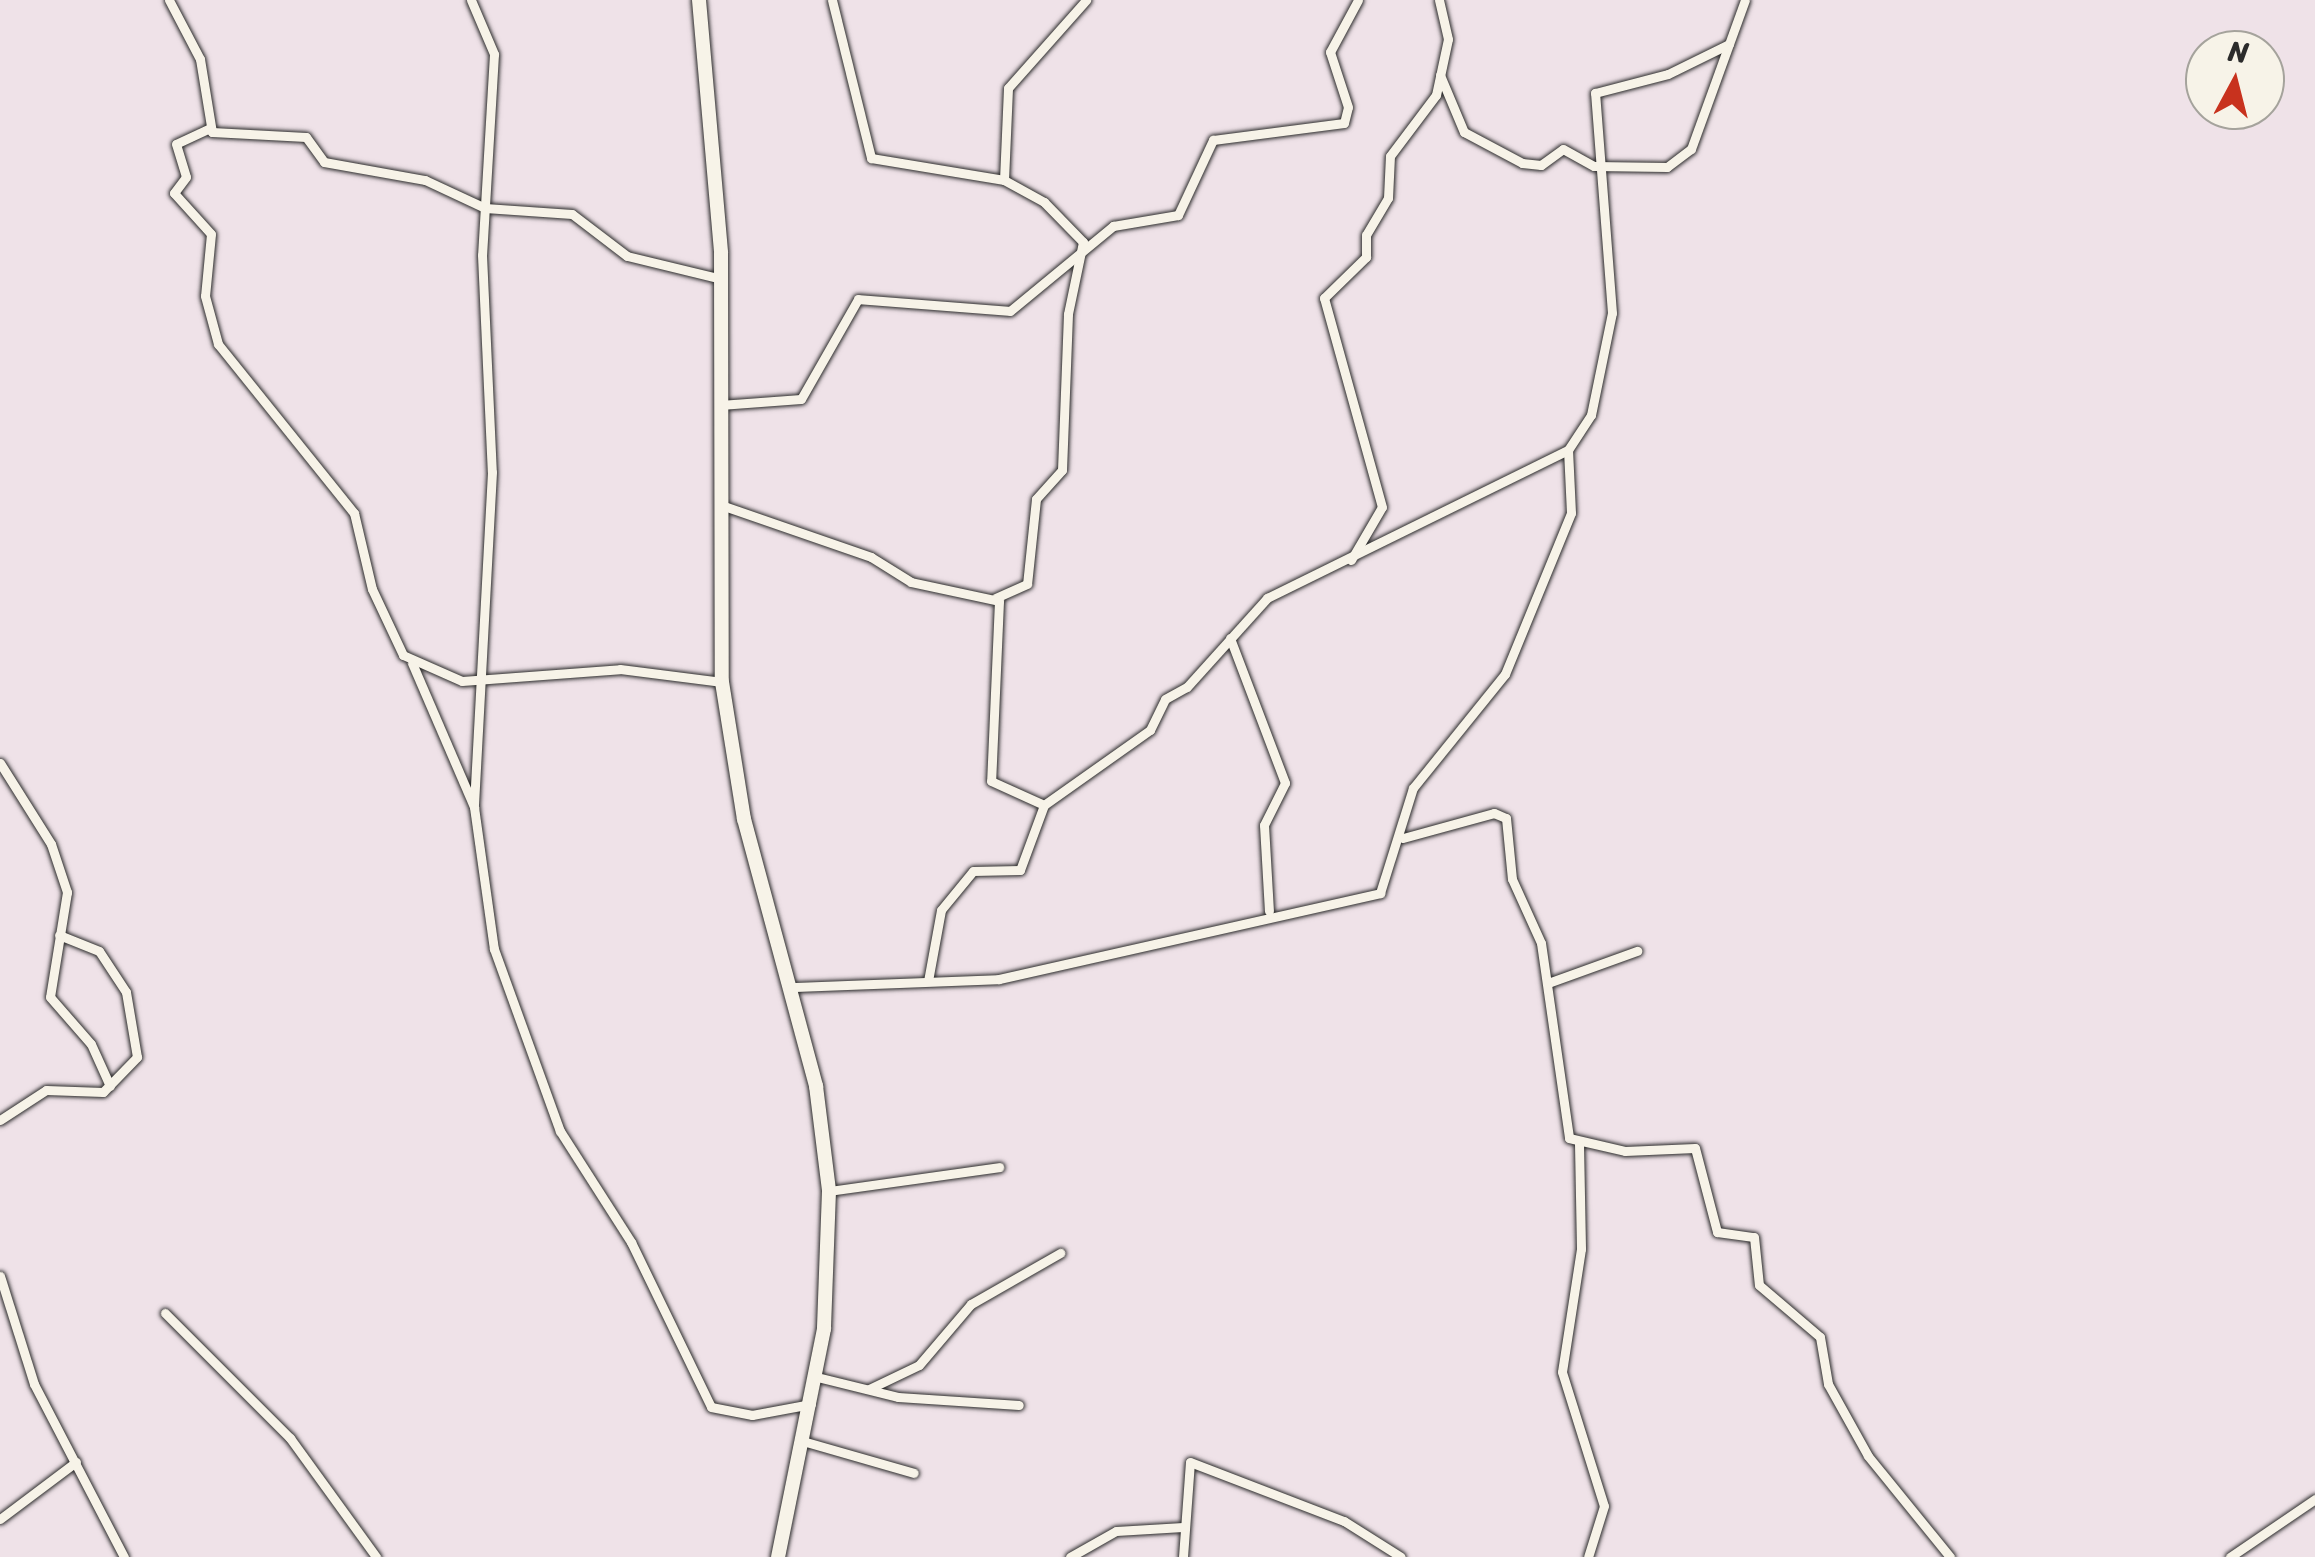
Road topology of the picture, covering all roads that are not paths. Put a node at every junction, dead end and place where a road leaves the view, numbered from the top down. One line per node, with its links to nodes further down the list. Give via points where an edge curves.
1 (169, 0): 11 (street, via 200,59)
2 (471, 0): 14 (street, via 494,49)
3 (700, 0): 16 (main road)
4 (832, 0): 13 (street, via 872,158)
5 (1086, 0): 13 (street, via 1011,81 1000,128)
6 (1358, 0): 15 (street, via 1330,52 1348,106 1344,123 1212,140 1178,214 1148,226 1121,222)
7 (1438, 0): 10 (street, via 1448,39)
8 (1745, 0): 9 (street)
9 (1728, 44): 12 (street, via 1679,161); 12 (street, via 1668,74 1598,90)
10 (1438, 68): 12 (street, via 1461,128 1486,147 1536,166 1563,149); 20 (street, via 1436,95 1390,156 1388,198 1366,235 1368,254 1350,282 1324,298 1382,508)
11 (208, 129): 14 (street, via 306,138 324,162 425,180); 23 (street, via 176,144 186,176 174,193 211,234 205,296 218,344 354,513 379,608)
12 (1594, 166): 18 (street, via 1612,240 1612,313 1591,416)
13 (1004, 180): 15 (street, via 1069,224)
14 (485, 208): 16 (street, via 572,214 627,256); 24 (street, via 492,472)
15 (1082, 250): 17 (street, via 1028,302 991,315 866,296 801,399); 21 (street, via 1068,314 1062,470 1036,499 1026,584)
16 (721, 279): 17 (main road)
17 (720, 405): 19 (main road)
18 (1568, 450): 20 (street); 29 (street, via 1574,501 1553,568 1505,674 1412,788)
19 (719, 505): 21 (street, via 871,558 911,582); 25 (main road)
20 (1350, 562): 22 (street, via 1273,594)
21 (996, 598): 27 (street, via 991,781)
22 (1230, 638): 27 (street, via 1165,699 1131,748); 30 (street, via 1285,784 1264,825)
23 (410, 661): 24 (street, via 462,680); 28 (street)
24 (478, 676): 25 (street, via 588,678 620,669); 28 (street)
25 (722, 682): 35 (main road, via 744,819)
26 (0, 763): 31 (street, via 50,844 66,892)
27 (1044, 806): 33 (street, via 1020,870 973,871 941,910)
28 (474, 807): 46 (street, via 494,948 554,1116 631,1242 712,1408 752,1414)
29 (1403, 838): 30 (street, via 1372,897); 34 (street, via 1494,813 1506,818 1512,879 1538,929)
30 (1269, 911): 33 (street, via 999,979)
31 (59, 935): 36 (street, via 50,998 91,1044); 36 (street, via 99,951 132,1005 137,1058)
32 (1638, 951): 34 (street)
33 (928, 981): 35 (street)
34 (1548, 983): 38 (street, via 1569,1138)
35 (793, 987): 40 (main road)
36 (110, 1086): 37 (street, via 46,1090)
37 (0, 1120)
38 (1579, 1144): 60 (street, via 1581,1249 1562,1372 1604,1506); 61 (street, via 1695,1148 1717,1232 1754,1237 1759,1286 1820,1337 1828,1384 1868,1456)
39 (999, 1167): 40 (street)
40 (829, 1191): 44 (main road)
41 (1060, 1253): 45 (street, via 971,1304 919,1365)
42 (0, 1276): 49 (street, via 23,1358)
43 (165, 1313): 55 (street, via 290,1438 339,1517)
44 (817, 1376): 45 (street); 46 (main road)
45 (869, 1389): 47 (street)
46 (814, 1404): 48 (main road)
47 (1018, 1406)
48 (806, 1442): 50 (street); 56 (main road)
49 (76, 1462): 52 (street); 54 (street)
50 (914, 1474)
51 (2315, 1499): 62 (street)
52 (0, 1520)
53 (1183, 1527): 57 (street, via 1123,1529); 58 (street); 59 (street, via 1183,1470 1194,1462 1344,1521)
54 (124, 1557)
55 (376, 1557)
56 (778, 1557)
57 (1070, 1557)
58 (1183, 1557)
59 (1401, 1557)
60 (1588, 1557)
61 (1950, 1557)
62 (2230, 1557)

